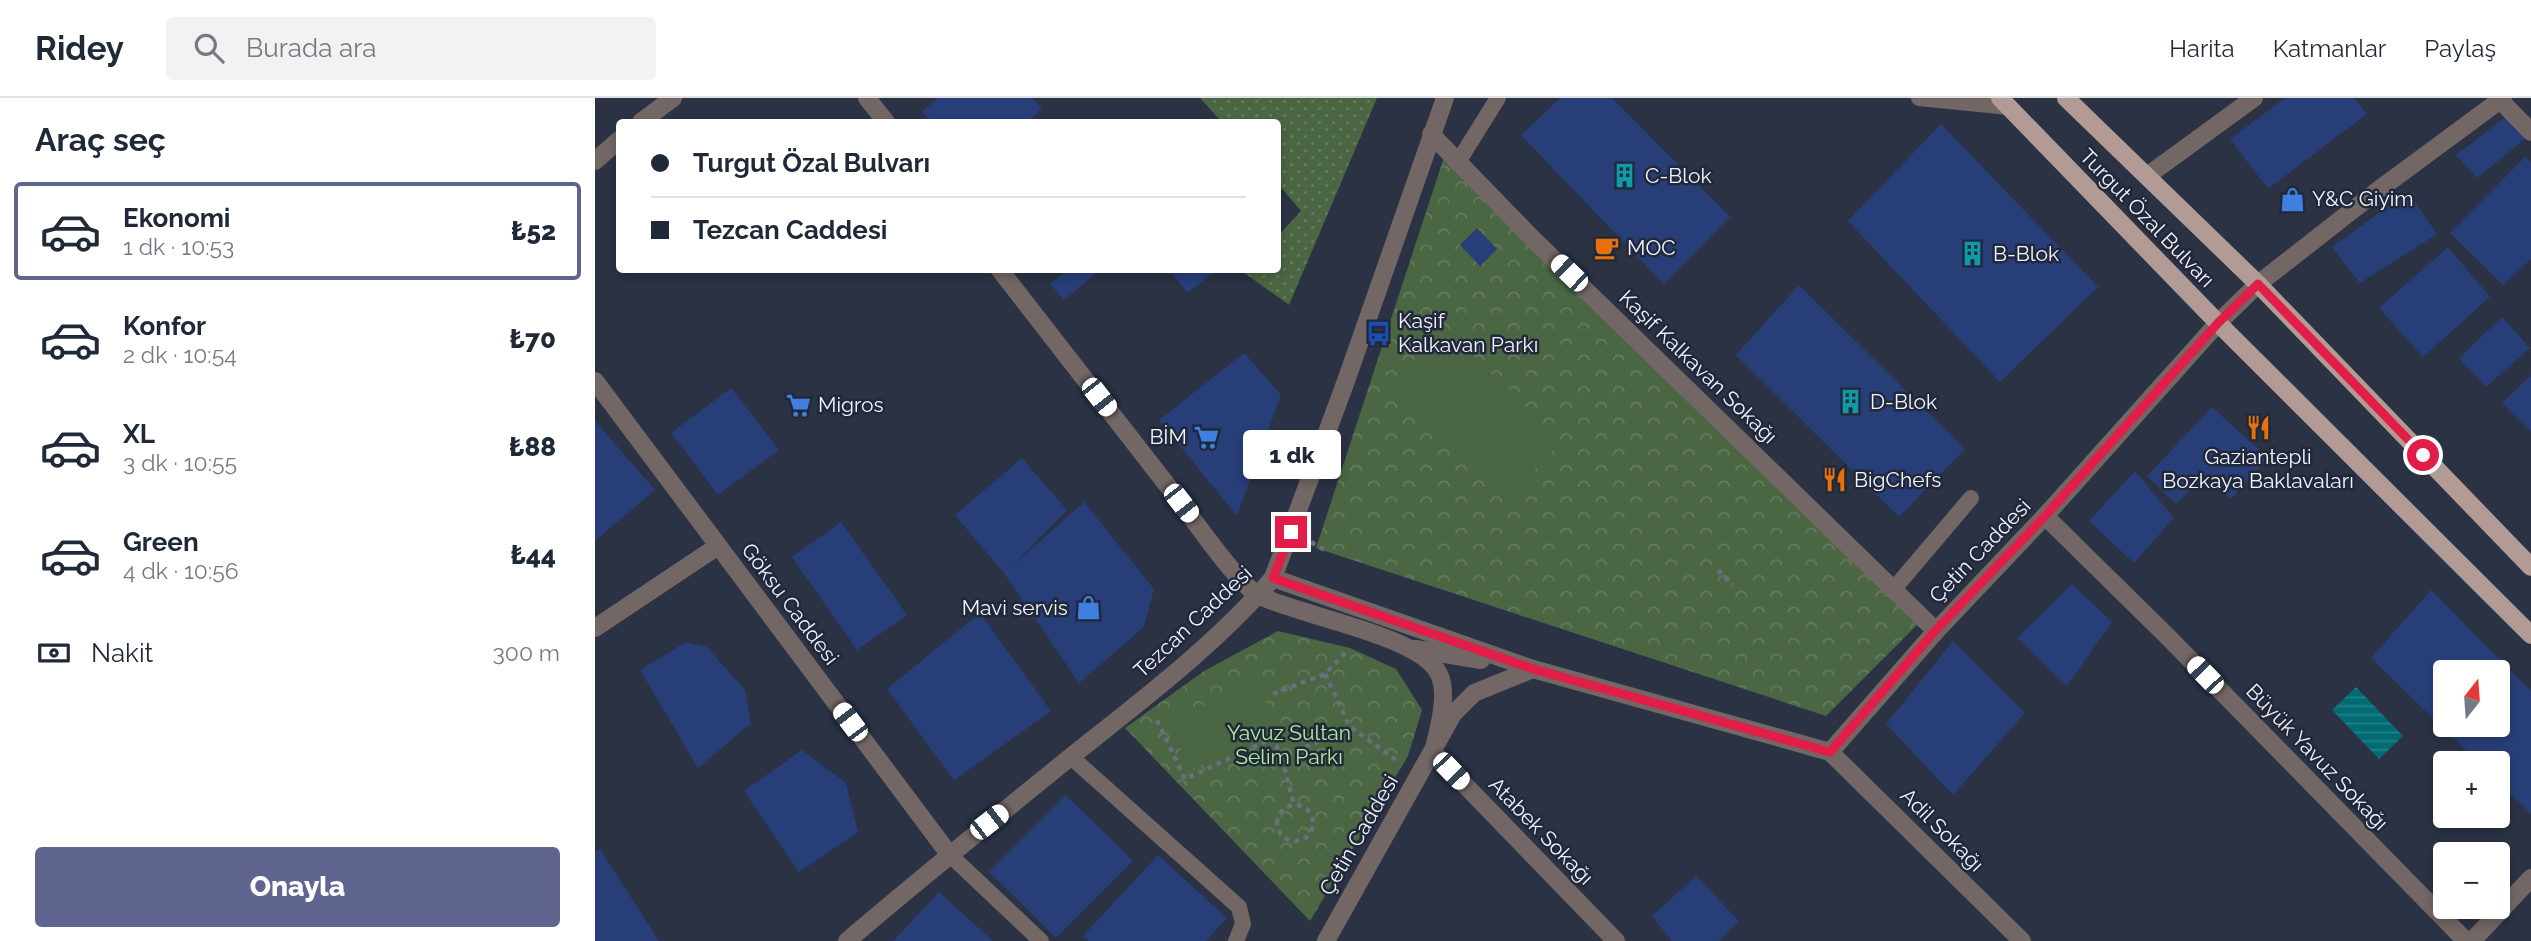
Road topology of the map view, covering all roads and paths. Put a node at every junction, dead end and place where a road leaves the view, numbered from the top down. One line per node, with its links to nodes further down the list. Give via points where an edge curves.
1 (673, 98): 10 (street)
2 (867, 98): 11 (street)
3 (1445, 98): 13 (street, Tezcan Caddesi)
4 (1498, 98): 16 (lane)
5 (1919, 98): 9 (lane)
6 (2066, 98): 17 (main road, Turgut Özal Bulvarı)
7 (2254, 98): 17 (street)
8 (2500, 99): 12 (street); 19 (street, Çetin Caddesi)
9 (2004, 103): 20 (main road, Turgut Özal Bulvarı)
10 (645, 119)
11 (884, 119)
12 (2531, 132)
13 (1431, 134): 16 (street, Kaşif Kalkavan Sokağı); 27 (street, Tezcan Caddesi)
14 (616, 143): 15 (street)
15 (595, 161)
16 (1458, 162): 29 (street, Kaşif Kalkavan Sokağı)
17 (2147, 176): 19 (main road, Turgut Özal Bulvarı)
18 (1002, 273): 30 (street, via 1226,562)
19 (2258, 284): 20 (street, Çetin Caddesi); 25 (main road, Turgut Özal Bulvarı)
20 (2218, 323): 23 (street, Çetin Caddesi); 34 (main road, Turgut Özal Bulvarı)
21 (595, 381): 24 (street, Göksu Caddesi)
22 (1971, 498): 29 (lane)
23 (2045, 516): 33 (street, Çetin Caddesi); 55 (street, Büyük Yavuz Sokağı)
24 (718, 546): 31 (street); 47 (street, Göksu Caddesi)
25 (2531, 567)
26 (1718, 570): 28 (path)
27 (1273, 578): 30 (street, Tezcan Caddesi); 36 (street)
28 (1733, 585)
29 (1893, 590): 33 (street, Kaşif Kalkavan Sokağı)
30 (1258, 596): 32 (street, Çetin Caddesi); 39 (street, Tezcan Caddesi)
31 (595, 628)
32 (1356, 628): 35 (street, Çetin Caddesi); 37 (path, via 1350,648)
33 (1935, 631): 42 (street, Çetin Caddesi)
34 (2531, 635)
35 (1415, 649): 36 (street); 41 (street, Çetin Caddesi, via 1439,674 1443,708)
36 (1533, 669): 41 (street, Çetin Caddesi, via 1475,693 1453,714); 42 (street)
37 (1325, 674): 38 (path); 40 (path)
38 (1273, 694)
39 (1146, 697): 43 (street, Tezcan Caddesi); 44 (path, via 1185,779 1273,738)
40 (1350, 727): 44 (path); 45 (path)
41 (1433, 752): 52 (street, Çetin Caddesi); 53 (street, Atabek Sokağı)
42 (1830, 752): 54 (street, Adil Sokağı)
43 (1070, 757): 47 (street, Tezcan Caddesi); 51 (lane, via 1239,907 1243,924)
44 (1282, 758): 46 (path)
45 (1403, 765)
46 (1294, 805): 46 (path, via 1306,809 1313,820 1311,832 1296,842 1285,839 1276,824 1283,809)
47 (949, 854): 49 (street, Tezcan Caddesi); 50 (lane)
48 (2531, 878): 56 (street)
49 (847, 941)
50 (1041, 941)
51 (1236, 941)
52 (1326, 941)
53 (1616, 941)
54 (2022, 941)
55 (2466, 941)
56 (2472, 941)

